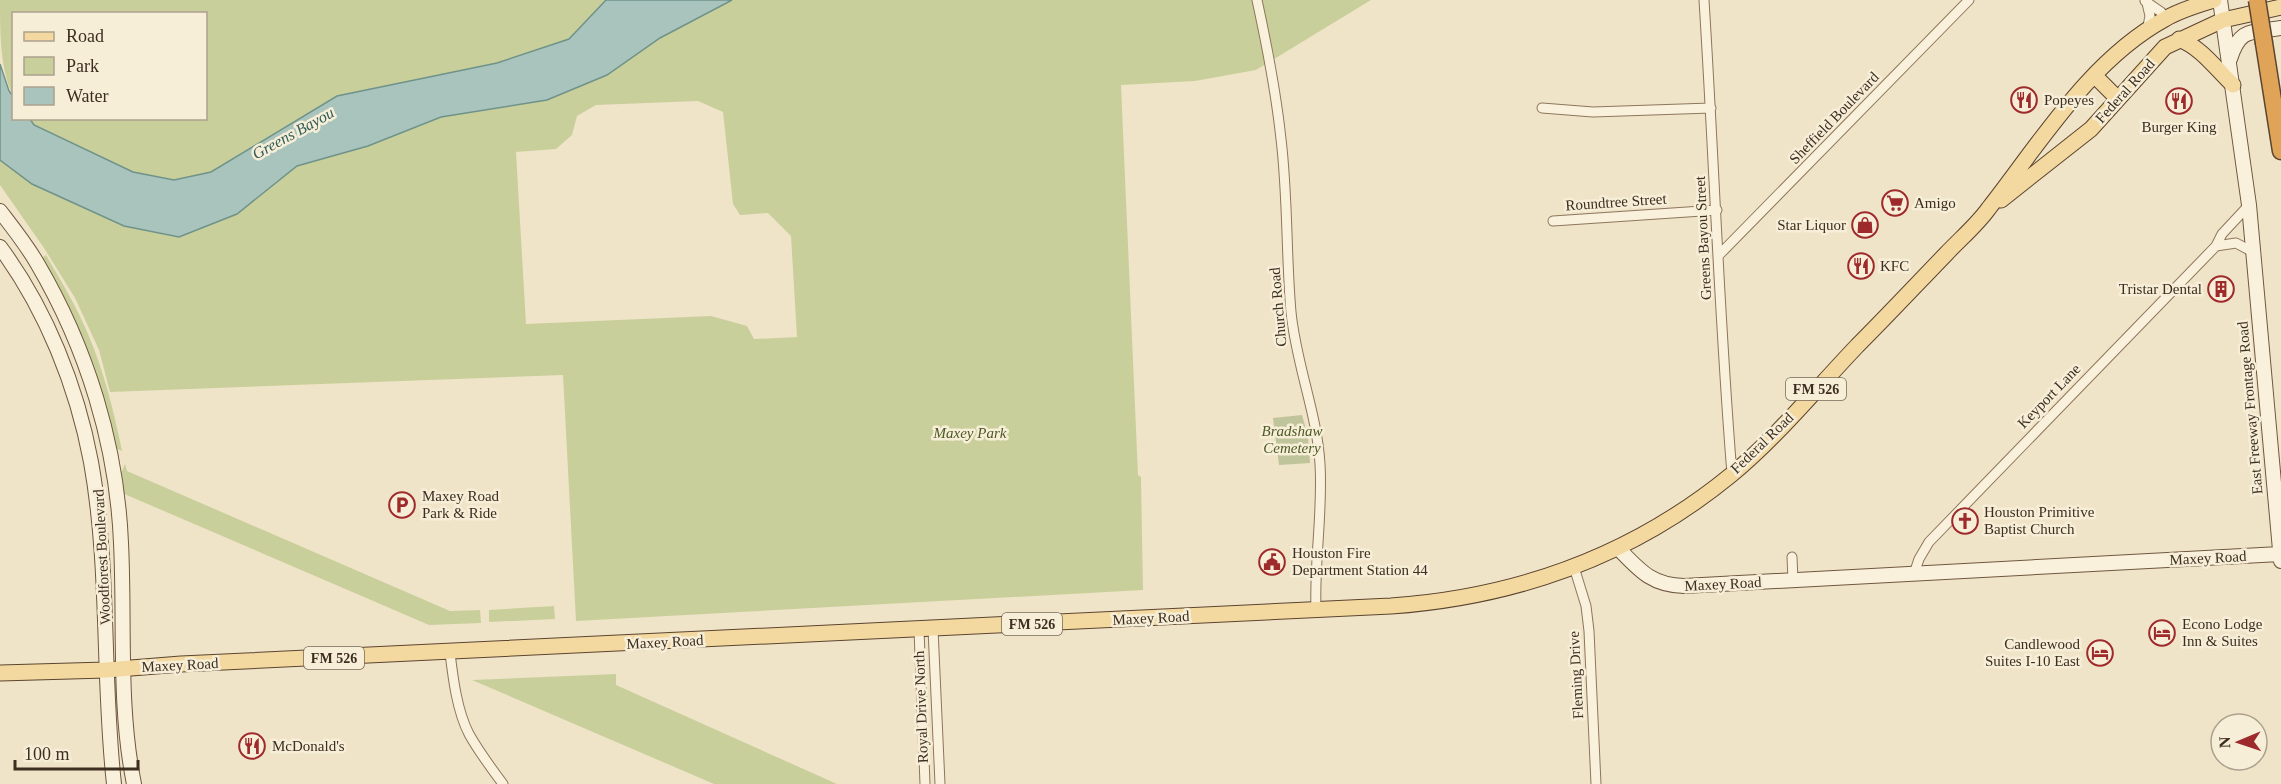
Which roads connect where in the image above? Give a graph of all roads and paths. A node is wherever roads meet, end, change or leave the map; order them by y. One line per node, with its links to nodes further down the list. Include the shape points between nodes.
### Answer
1 (1257, 0): 47 (street, Church Road, via 1281,141 1291,310 1320,461)
2 (1704, 0): 21 (street, Greens Bayou Street)
3 (1969, 0): 33 (street, Sheffield Boulevard)
4 (2214, 0): 8 (main road, Federal Road / FM 526)
5 (2220, 0): 11 (main road, East Freeway Frontage Road)
6 (2257, 0): 23 (highway, bridge)
7 (2146, 1): 10 (street); 13 (street, via 2150,16)
8 (2193, 4): 10 (main road, Federal Road / FM 526)
9 (2281, 7): 11 (main road, Federal Road / FM 526)
10 (2165, 19): 13 (main road, Federal Road / FM 526); 15 (main road)
11 (2223, 20): 14 (main road, Federal Road / FM 526); 16 (main road, East Freeway Frontage Road)
12 (2281, 28): 16 (main road, via 2243,35 2235,43)
13 (2147, 31): 17 (main road, Federal Road / FM 526)
14 (2179, 39): 15 (main road, Federal Road / FM 526); 18 (main road, via 2201,52)
15 (2165, 47): 19 (main road, Federal Road / FM 526)
16 (2229, 63): 18 (main road, East Freeway Frontage Road)
17 (2095, 76): 19 (main road); 22 (main road, Federal Road / FM 526)
18 (2233, 85): 25 (main road, East Freeway Frontage Road)
19 (2118, 99): 24 (main road, Federal Road / FM 526, via 2091,129)
20 (1542, 108): 21 (street, via 1593,112)
21 (1711, 108): 26 (street, Greens Bayou Street)
22 (2036, 146): 24 (main road); 28 (main road, Federal Road / FM 526)
23 (2281, 151)
24 (2051, 162): 28 (main road, Federal Road / FM 526)
25 (2249, 205): 31 (street, Keyport Lane); 32 (main road, East Freeway Frontage Road)
26 (1717, 210): 29 (street, Roundtree Street); 33 (street, Greens Bayou Street)
27 (0, 211): 34 (main road, Woodforest Boulevard)
28 (1987, 211): 38 (main road, Federal Road / FM 526)
29 (1553, 221)
30 (0, 246): 35 (main road, Woodforest Boulevard)
31 (2216, 246): 32 (street, via 2236,243); 45 (street, Keyport Lane, via 1929,542)
32 (2253, 252): 43 (main road, East Freeway Frontage Road)
33 (1719, 255): 38 (street, Greens Bayou Street)
34 (41, 270): 35 (main road); 36 (main road, Woodforest Boulevard, via 79,347 99,405)
35 (22, 280): 37 (main road, Woodforest Boulevard, via 60,356 80,412)
36 (111, 458): 37 (main road); 39 (main road, Woodforest Boulevard)
37 (91, 462): 40 (main road, Woodforest Boulevard)
38 (1732, 474): 41 (main road, Federal Road / FM 526, via 1688,507)
39 (120, 523): 40 (main road); 50 (main road, Woodforest Boulevard)
40 (99, 525): 51 (main road, Woodforest Boulevard)
41 (1619, 549): 44 (main road, Maxey Road / FM 526); 46 (main road, Maxey Road, via 1649,578 1673,586)
42 (1792, 557): 46 (street)
43 (2280, 558): 45 (main road, Maxey Road)
44 (1574, 567): 47 (main road, Maxey Road / FM 526, via 1446,602); 60 (street, Fleming Drive, via 1589,631)
45 (1914, 574): 46 (main road, Maxey Road)
46 (1793, 580)
47 (1316, 610): 48 (main road, Maxey Road / FM 526)
48 (926, 629): 49 (main road, Maxey Road / FM 526); 53 (street, Royal Drive North); 54 (street, Royal Drive North)
49 (450, 653): 50 (main road, Maxey Road / FM 526); 57 (street, via 455,689 469,734)
50 (123, 669): 51 (main road, Maxey Road / FM 526); 56 (main road, Woodforest Boulevard, via 125,725)
51 (106, 670): 52 (main road, Maxey Road / FM 526); 55 (main road, Woodforest Boulevard)
52 (0, 673)
53 (923, 727): 54 (street); 58 (street, Royal Drive North)
54 (937, 727): 59 (street, Royal Drive North)
55 (114, 784)
56 (134, 784)
57 (503, 784)
58 (926, 784)
59 (940, 784)
60 (1596, 784)

